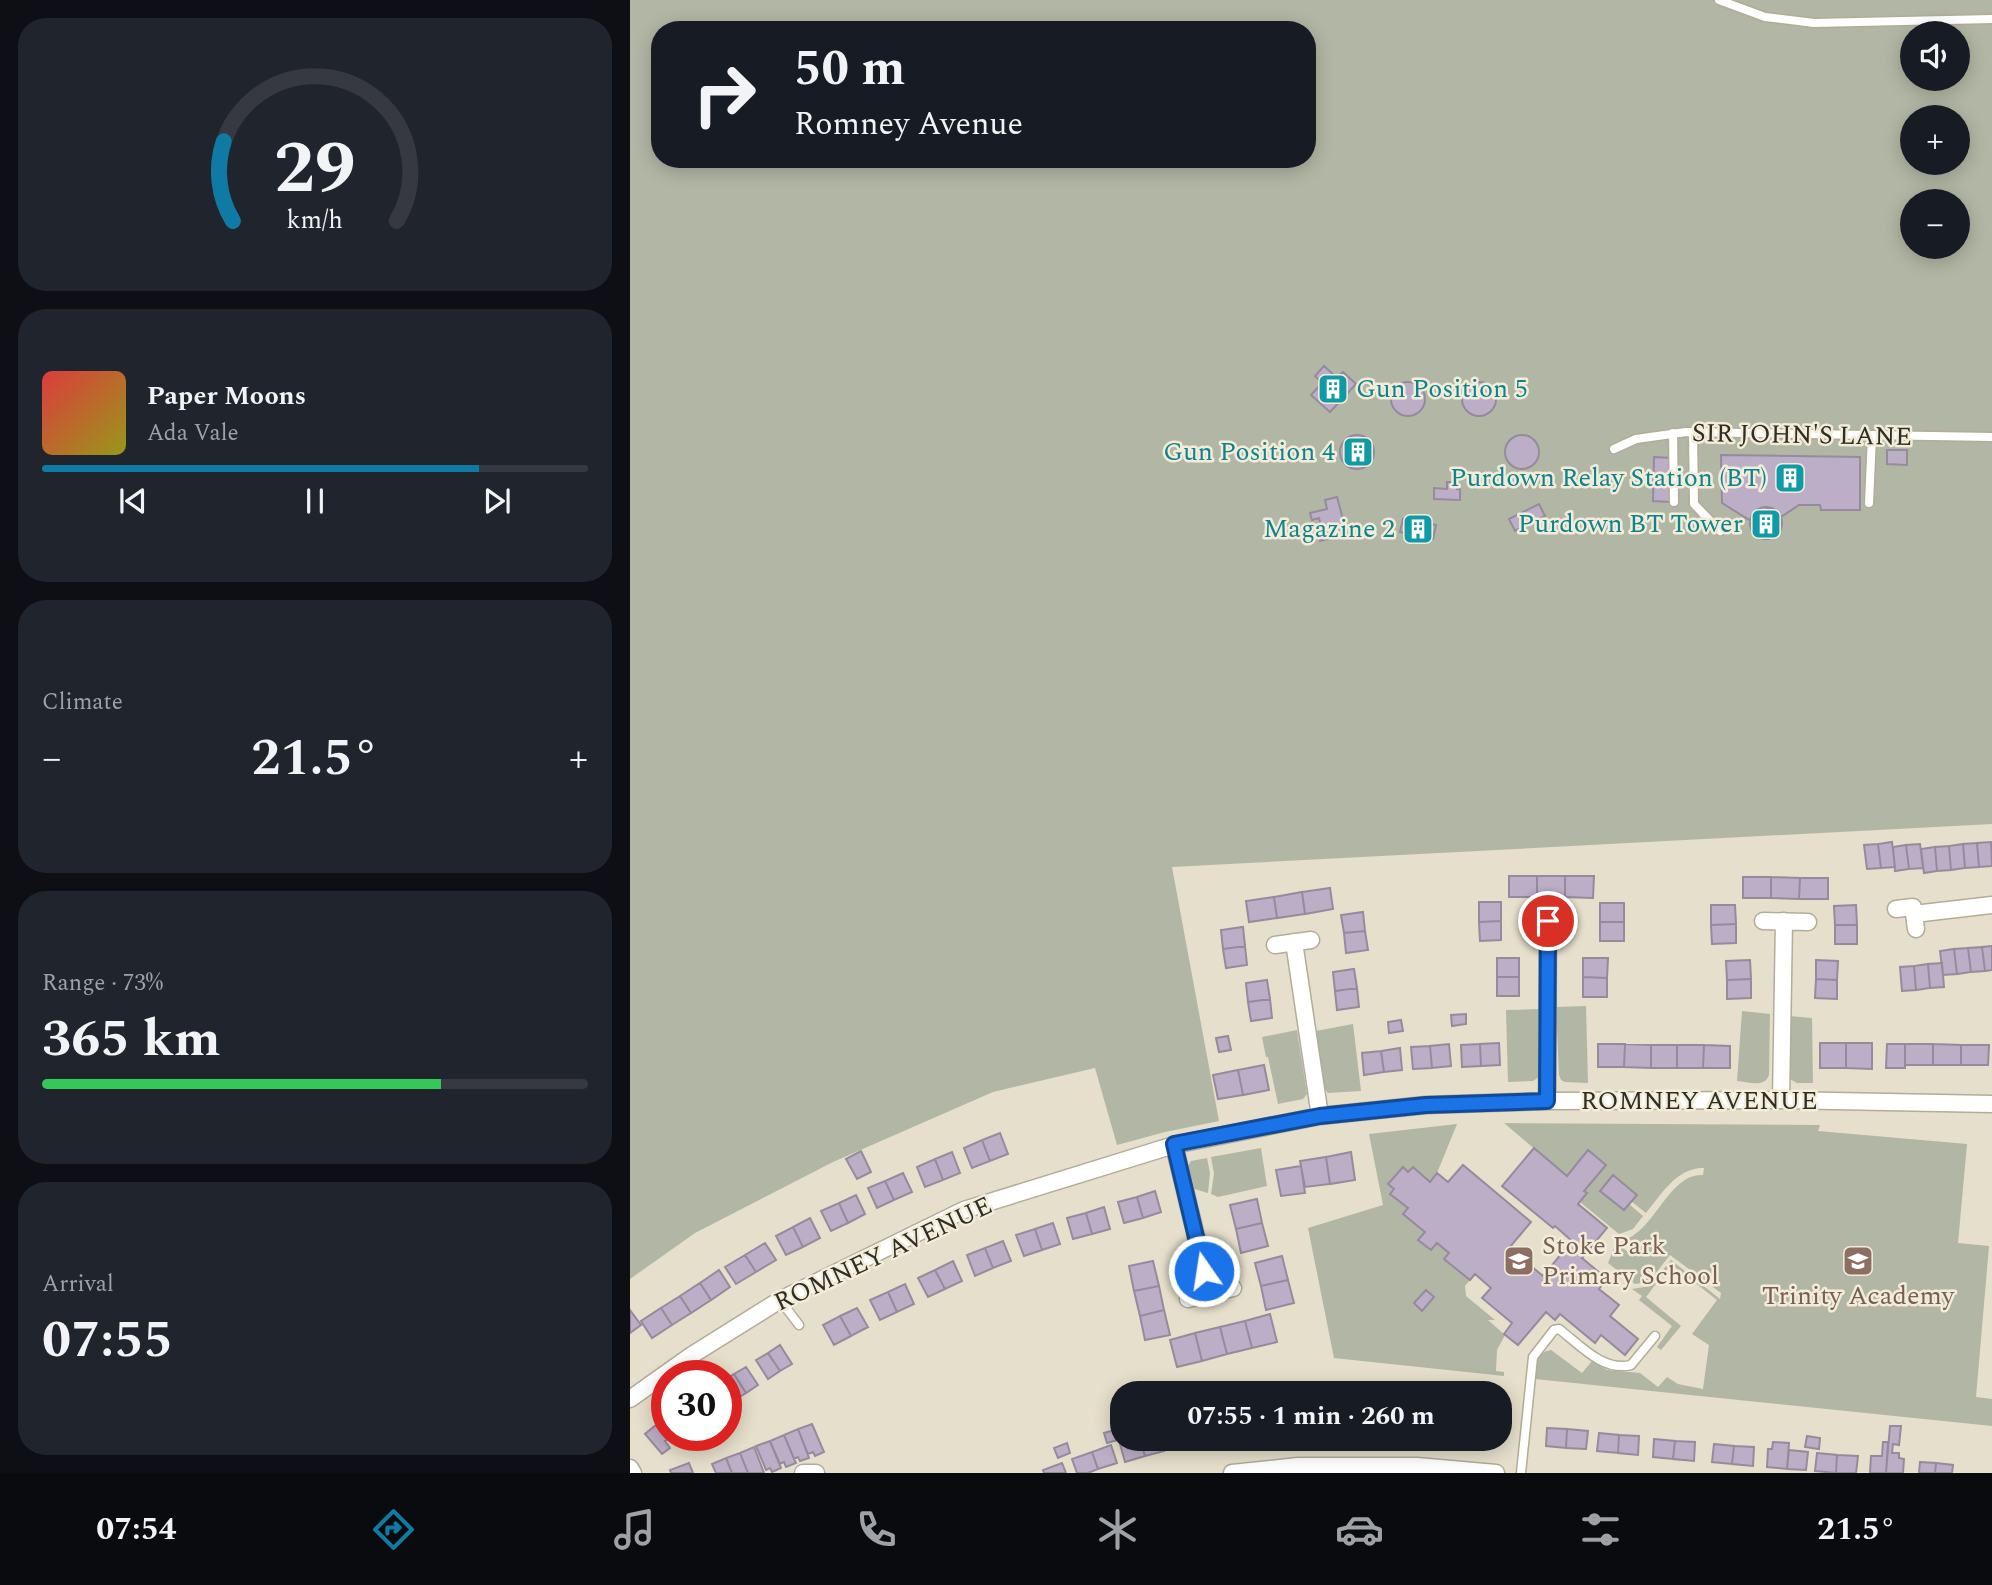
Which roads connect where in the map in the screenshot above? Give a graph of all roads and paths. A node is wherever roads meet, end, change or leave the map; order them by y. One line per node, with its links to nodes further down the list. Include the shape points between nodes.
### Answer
1 (1719, 0): 2 (lane, via 1765,17 1814,23)
2 (1992, 19)
3 (1693, 432): 4 (lane, SIR JOHN'S LANE); 5 (lane, SIR JOHN'S LANE); 10 (lane, via 1694,504)
4 (1673, 433): 7 (lane, SIR JOHN'S LANE, via 1636,439); 8 (lane)
5 (1872, 436): 6 (lane, SIR JOHN'S LANE); 9 (lane)
6 (1992, 437)
7 (1614, 449)
8 (1674, 502)
9 (1870, 503)
10 (1720, 531)
11 (1992, 905): 12 (street, via 1915,922 1913,907)
12 (1896, 909)
13 (1530, 921): 14 (street)
14 (1548, 921): 15 (street); 23 (street)
15 (1569, 921)
16 (1763, 921): 17 (street)
17 (1784, 922): 18 (street); 22 (street)
18 (1808, 922)
19 (1311, 940): 20 (street)
20 (1294, 942): 21 (street); 25 (street)
21 (1275, 945)
22 (1781, 1100): 23 (street, ROMNEY AVENUE); 24 (street, ROMNEY AVENUE)
23 (1547, 1101): 25 (street, ROMNEY AVENUE, via 1426,1105)
24 (1992, 1104)
25 (1320, 1116): 26 (street, ROMNEY AVENUE)
26 (1174, 1144): 28 (street); 30 (street, ROMNEY AVENUE, via 964,1210)
27 (1233, 1288): 28 (street)
28 (1210, 1294): 29 (street)
29 (1188, 1299)
30 (780, 1300): 31 (lane); 33 (street, ROMNEY AVENUE)
31 (799, 1325)
32 (1656, 1336): 40 (lane, via 1631,1365 1615,1366 1554,1330 1533,1357)
33 (630, 1399)
34 (630, 1468): 35 (street)
35 (633, 1473)
36 (803, 1473): 37 (street)
37 (816, 1473)
38 (1232, 1473): 39 (street, via 1298,1465 1364,1465)
39 (1496, 1473)
40 (1521, 1473)

